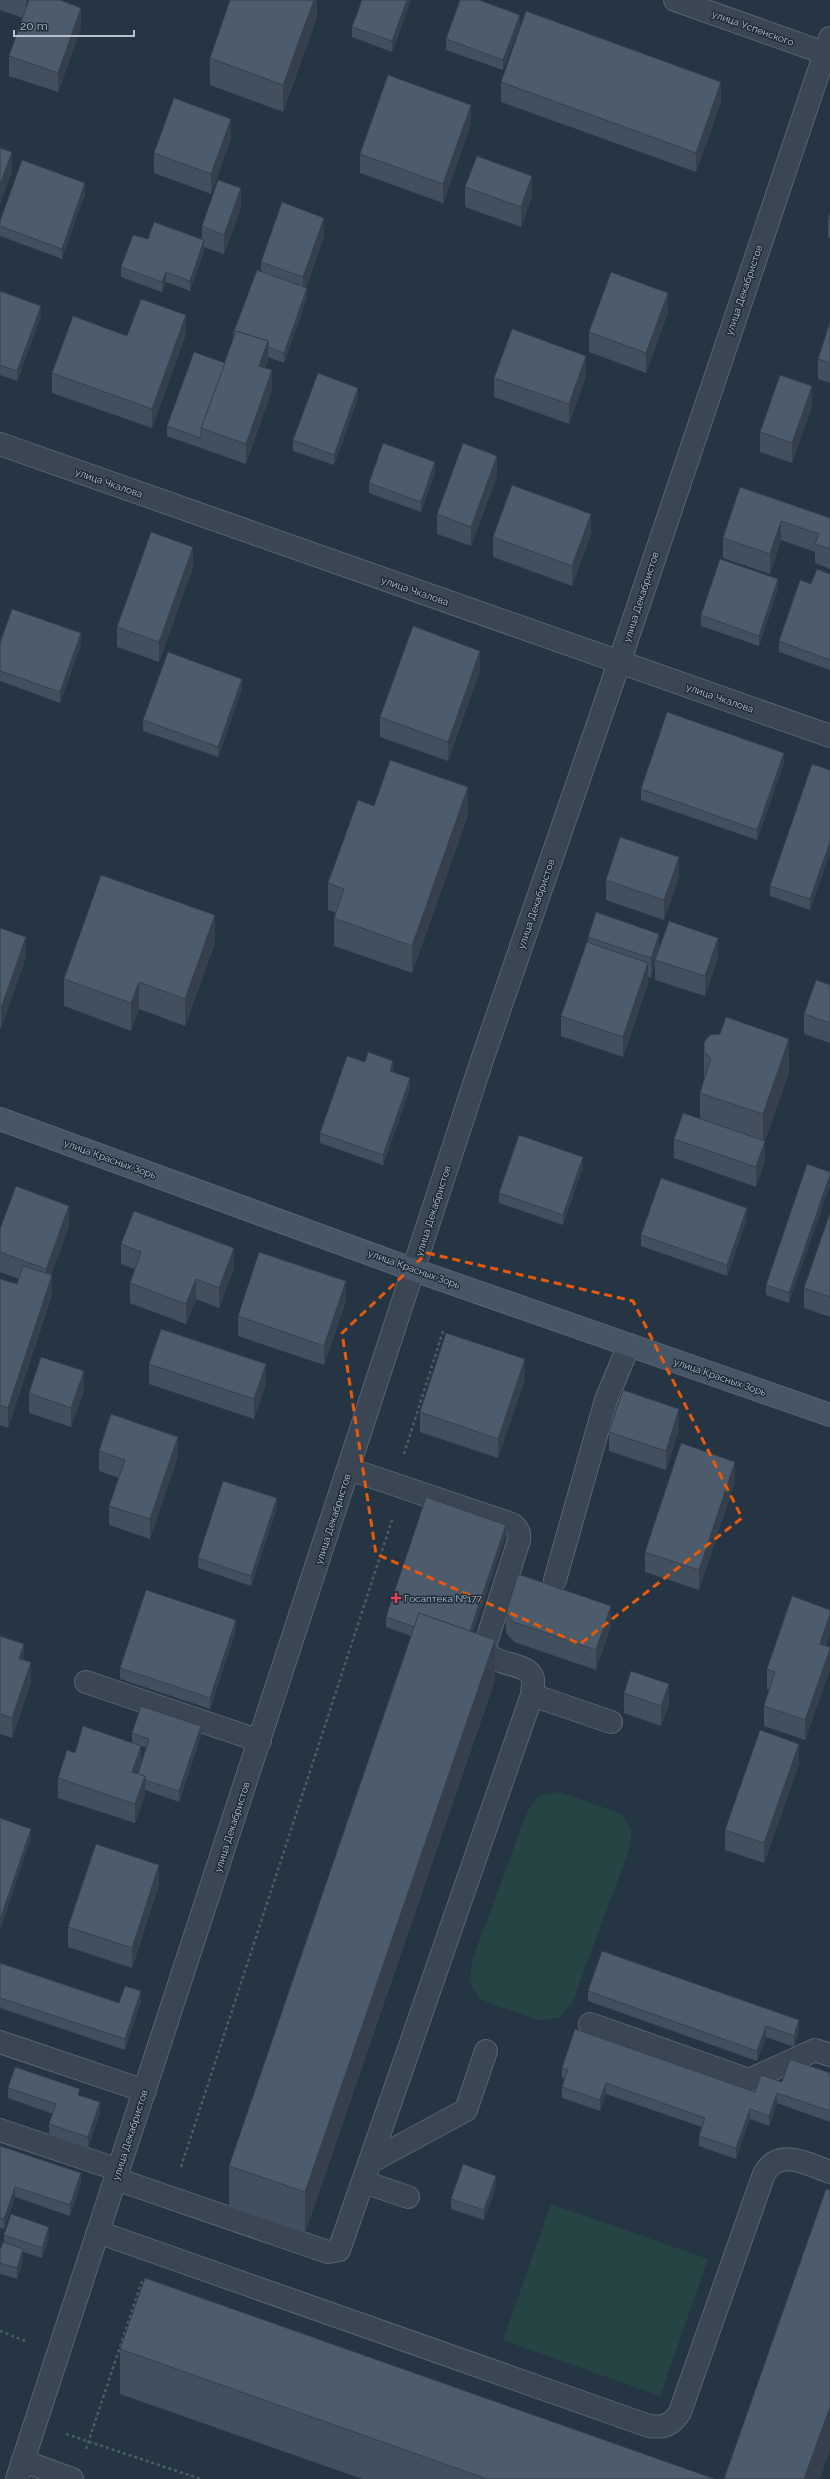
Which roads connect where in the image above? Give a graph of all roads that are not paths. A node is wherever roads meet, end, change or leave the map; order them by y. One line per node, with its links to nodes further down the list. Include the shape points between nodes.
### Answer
1 (675, 0): 2 (street, улица Успенского)
2 (828, 49): 4 (street, улица Декабристов)
3 (0, 444): 4 (street, улица Чкалова)
4 (620, 663): 5 (street, улица Чкалова); 7 (street, улица Декабристов, via 482,1060)
5 (830, 736)
6 (0, 1119): 7 (main road, улица Красных Зорь)
7 (414, 1270): 8 (main road, улица Красных Зорь); 10 (street, улица Декабристов)
8 (629, 1345): 9 (main road, улица Красных Зорь); 11 (street, via 606,1400)
9 (830, 1416)
10 (349, 1469): 13 (street, via 512,1524 517,1528 520,1540 484,1649 492,1658 530,1674 533,1679); 15 (street, улица Декабристов)
11 (554, 1580)
12 (86, 1682): 15 (street)
13 (532, 1695): 14 (street); 22 (street)
14 (610, 1722)
15 (260, 1741): 20 (street, улица Декабристов)
16 (590, 2024): 19 (street, via 749,2080 815,2050)
17 (0, 2042): 20 (street)
18 (486, 2051): 22 (street, via 466,2110)
19 (830, 2055)
20 (145, 2091): 24 (street, улица Декабристов)
21 (0, 2130): 24 (street)
22 (372, 2161): 25 (street)
23 (830, 2172): 27 (street, via 785,2158 776,2160 768,2166 680,2412 667,2426 658,2427 641,2424)
24 (117, 2174): 25 (street, via 171,2198 334,2253 343,2245); 27 (street, улица Декабристов)
25 (364, 2182): 26 (street)
26 (408, 2197)
27 (98, 2232): 28 (street, улица Декабристов)
28 (20, 2470): 29 (street)
29 (72, 2479)

